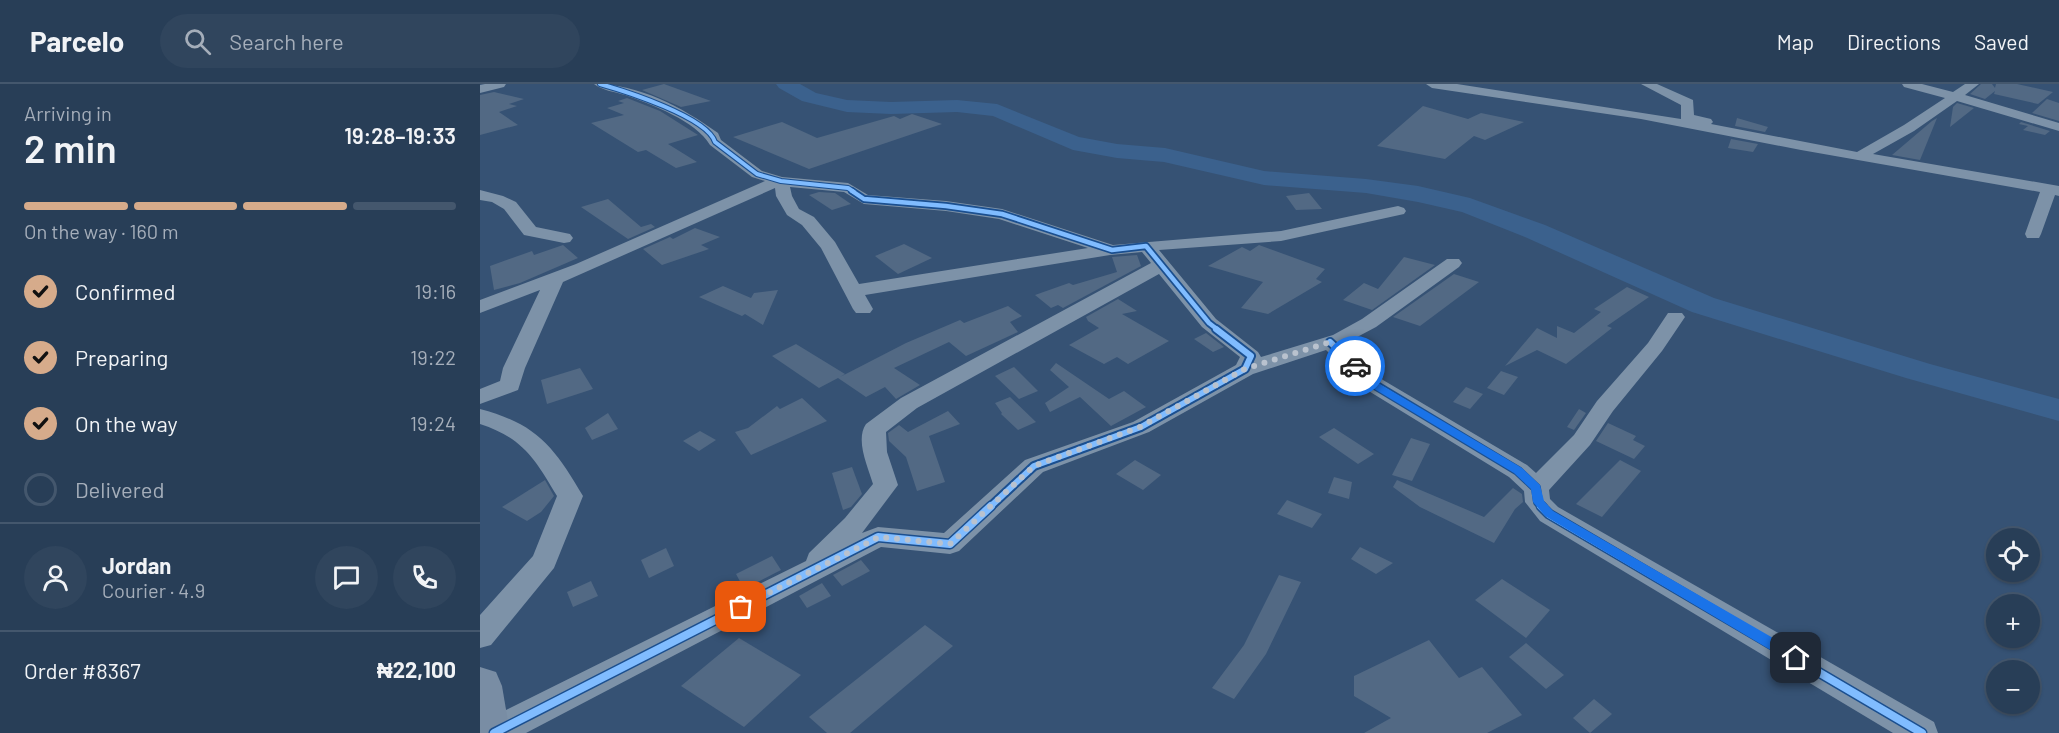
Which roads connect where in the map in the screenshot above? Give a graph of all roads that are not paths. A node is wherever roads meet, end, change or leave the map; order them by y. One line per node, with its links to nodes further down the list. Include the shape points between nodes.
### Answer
1 (500, 84): 7 (street)
2 (600, 84): 12 (street, via 635,93 697,123 757,174)
3 (1432, 84): 10 (street)
4 (1647, 84): 10 (street, via 1688,103 1687,118)
5 (1908, 84): 8 (street)
6 (1973, 84): 8 (street)
7 (480, 89)
8 (1956, 97): 9 (street); 11 (street)
9 (2058, 126)
10 (1739, 134): 11 (street)
11 (1860, 156): 13 (street)
12 (781, 181): 19 (street, via 848,188 864,199 1002,214); 22 (street); 23 (street, via 793,212 808,221 829,246)
13 (2054, 190): 16 (street)
14 (480, 195): 17 (street, via 496,197 516,209 530,231)
15 (1398, 212): 18 (street, via 1281,236)
16 (2033, 234)
17 (564, 238)
18 (1146, 246): 19 (street); 21 (street)
19 (1112, 250): 23 (street)
20 (1453, 263): 27 (street, via 1369,323)
21 (1163, 264): 28 (street, via 1209,323 1251,356); 32 (street, via 909,403 874,429 875,452 886,485 854,525)
22 (555, 279): 24 (street); 29 (street, via 510,384)
23 (852, 291): 25 (street)
24 (480, 308)
25 (863, 309)
26 (1675, 317): 31 (street, via 1582,440)
27 (1330, 342): 28 (street); 31 (street, via 1375,385 1518,471)
28 (1245, 369): 32 (street, via 1140,427 1034,466 950,544 879,537)
29 (480, 397)
30 (480, 416): 33 (street, via 510,426 543,452 570,496 544,561)
31 (1536, 488): 37 (street, via 1538,502 1549,514)
32 (803, 576): 36 (street)
33 (480, 636)
34 (480, 686): 35 (street)
35 (487, 733)
36 (494, 733)
37 (1922, 733)

